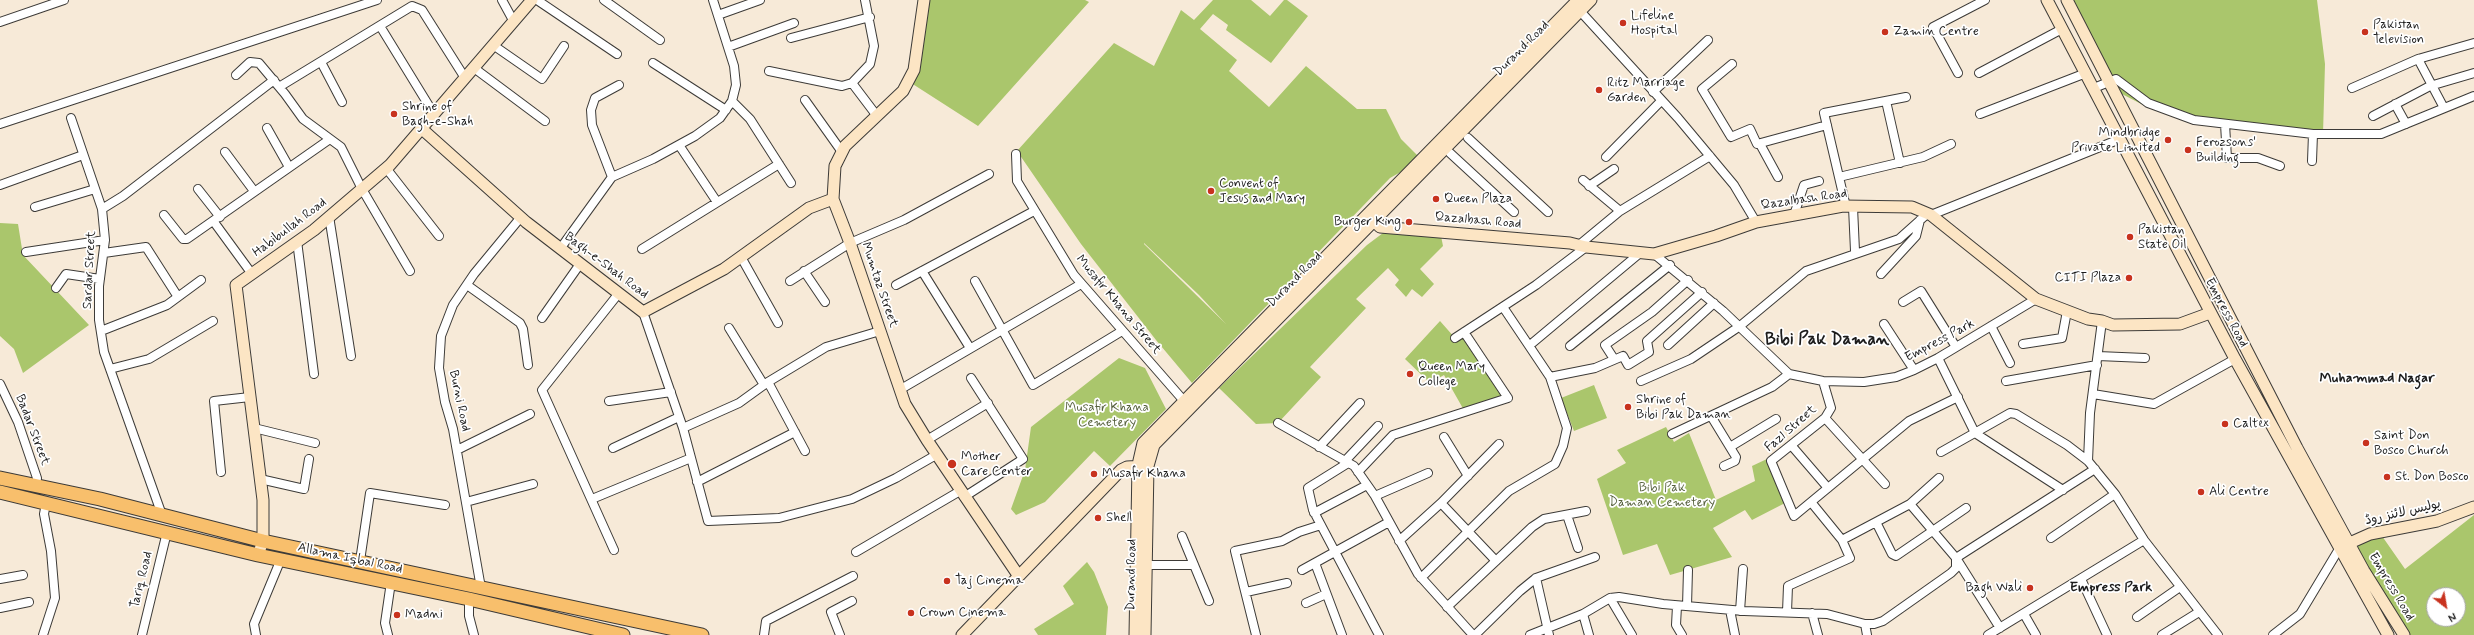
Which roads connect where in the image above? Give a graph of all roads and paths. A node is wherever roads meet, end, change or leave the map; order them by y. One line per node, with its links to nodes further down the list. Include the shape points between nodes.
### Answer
1 (64, 0): 19 (street)
2 (377, 0): 69 (street)
3 (502, 0): 20 (street)
4 (532, 0): 20 (main road, Habibullah Road)
5 (537, 0): 31 (street)
6 (604, 0): 25 (street)
7 (713, 0): 17 (street)
8 (760, 0): 17 (street)
9 (865, 0): 18 (street)
10 (924, 0): 65 (main road, Mumtaz Street, via 914,70 903,91)
11 (1578, 0): 210 (main road, Durand Road)
12 (1591, 0): 16 (main road, Durand Road)
13 (1985, 0): 38 (street, via 1933,27)
14 (2047, 0): 23 (main road, Empress Road)
15 (2067, 0): 45 (main road, Empress Road)
16 (1580, 11): 52 (street); 122 (main road, Durand Road)
17 (718, 15): 30 (street)
18 (870, 17): 24 (street); 46 (street, via 874,46 870,64)
19 (0, 22)
20 (514, 22): 28 (main road, Habibullah Road)
21 (794, 23): 30 (street)
22 (380, 26): 33 (street); 43 (street, via 412,6 422,10); 63 (street)
23 (2062, 29): 39 (street); 40 (main road, Empress Road)
24 (790, 38)
25 (660, 40)
26 (1708, 40): 52 (street)
27 (2474, 43): 32 (street)
28 (493, 45): 29 (street, via 542,79); 36 (main road, Habibullah Road)
29 (564, 46)
30 (728, 46): 56 (street, via 736,85)
31 (617, 54)
32 (2418, 59): 48 (street); 51 (street)
33 (321, 62): 49 (street); 59 (street)
34 (653, 62): 62 (street)
35 (1732, 64): 79 (street, via 1702,89 1731,138 1750,129 1755,143)
36 (474, 68): 43 (main road, Habibullah Road); 68 (street)
37 (769, 71): 46 (street, via 842,86)
38 (1958, 73)
39 (1979, 73)
40 (2086, 73): 50 (main road, Empress Road); 64 (street)
41 (2474, 73): 48 (street)
42 (236, 75): 44 (street, via 250,62 259,63)
43 (465, 78): 63 (main road, Habibullah Road)
44 (274, 80): 49 (street); 111 (street, via 135,187)
45 (2107, 82): 50 (street); 70 (street, via 2116,79 2148,103 2184,118); 288 (main road, Empress Road, via 2274,405)
46 (852, 83): 65 (street)
47 (619, 85): 97 (street, via 595,98 591,110 592,125)
48 (2430, 86): 60 (street); 61 (street)
49 (279, 87): 78 (street, via 303,119)
50 (2094, 88): 77 (main road, Empress Road)
51 (2352, 88)
52 (1653, 92): 57 (street)
53 (2474, 96): 61 (street)
54 (1906, 97): 58 (street)
55 (805, 100): 83 (street)
56 (732, 101): 62 (street); 91 (street, via 750,119)
57 (1661, 101): 87 (street); 88 (street)
58 (1886, 101): 72 (street, via 1828,111 1824,113); 90 (street)
59 (342, 102)
60 (2395, 104): 66 (street); 71 (street)
61 (2444, 108): 71 (street)
62 (726, 110): 81 (street, via 720,118)
63 (434, 114): 74 (main road, Habibullah Road)
64 (1980, 114)
65 (877, 116): 83 (main road, Mumtaz Street)
66 (2373, 116)
67 (71, 118): 86 (street, Sardar Street)
68 (545, 121)
69 (0, 124)
70 (2225, 124): 75 (street); 92 (street, via 2227,158 2258,158)
71 (2406, 124): 75 (street, via 2381,134)
72 (1827, 125): 79 (street); 99 (street)
73 (267, 128): 93 (street)
74 (422, 128): 94 (main road, Habibullah Road); 120 (main road, Bagh-e-Shah Road)
75 (2313, 134): 89 (street)
76 (1468, 138): 115 (street)
77 (2120, 138): 119 (street); 163 (main road, Empress Road)
78 (330, 139): 93 (street, via 316,151); 105 (street, via 344,152)
79 (1760, 144): 98 (street)
80 (1951, 144): 90 (street, via 1923,157)
81 (679, 145): 97 (street); 108 (street)
82 (225, 152): 106 (street)
83 (842, 152): 107 (main road, Mumtaz Street, via 835,166)
84 (1450, 153): 114 (street)
85 (1016, 154): 113 (street, Musafir Khana Street, via 1016,181)
86 (83, 155): 102 (street); 103 (street, Sardar Street)
87 (1710, 156): 112 (street); 123 (street, via 1734,185)
88 (1606, 157)
89 (2312, 161)
90 (1900, 163): 99 (street)
91 (779, 164): 101 (street); 108 (street)
92 (2280, 166)
93 (289, 167): 106 (street)
94 (386, 168): 105 (main road, Habibullah Road); 124 (street)
95 (1614, 169): 112 (street, via 1586,183)
96 (989, 174): 127 (street, via 904,220)
97 (612, 177): 129 (street)
98 (1778, 177)
99 (1839, 177): 110 (street)
100 (1819, 181): 117 (street, via 1804,184)
101 (791, 183)
102 (0, 185)
103 (95, 189): 109 (street); 111 (street, Sardar Street)
104 (198, 189): 121 (street)
105 (362, 189): 118 (main road, Habibullah Road); 139 (street)
106 (254, 191): 121 (street)
107 (833, 199): 127 (main road, Mumtaz Street); 136 (main road, Bagh-e-Shah Road, via 809,208)
108 (717, 202): 130 (street)
109 (35, 207)
110 (1849, 207): 117 (main road, Qazalbash Road); 119 (main road, Qazalbash Road, via 1912,207); 131 (street)
111 (102, 209): 125 (street, Sardar Street)
112 (1620, 211): 128 (street)
113 (1034, 212): 141 (street); 149 (street, Musafir Khana Street)
114 (1514, 212)
115 (1548, 212)
116 (164, 215): 121 (street, via 185,240)
117 (1794, 215): 123 (main road, Qazalbash Road)
118 (329, 216): 126 (main road, Habibullah Road); 184 (street)
119 (1926, 216): 143 (street, via 1916,236); 156 (main road, Qazalbash Road); 169 (street, via 1899,239 1806,271)
120 (521, 218): 129 (main road, Bagh-e-Shah Road); 150 (street, Burni Road)
121 (217, 219): 142 (street)
122 (1374, 221): 128 (main road, Qazalbash Road, via 1380,227); 242 (main road, Durand Road, via 1154,445)
123 (1756, 222): 135 (main road, Qazalbash Road)
124 (439, 236)
125 (105, 240): 132 (street); 133 (street, Sardar Street)
126 (297, 241): 142 (main road, Habibullah Road); 195 (street)
127 (850, 243): 140 (street); 173 (main road, Mumtaz Street)
128 (1583, 246): 134 (main road, Qazalbash Road); 160 (street)
129 (560, 249): 137 (main road, Bagh-e-Shah Road)
130 (642, 249)
131 (1854, 251)
132 (26, 252)
133 (104, 253): 144 (street, Sardar Street); 155 (street, via 146,247)
134 (1640, 253): 135 (main road, Qazalbash Road); 179 (street)
135 (1654, 254): 138 (street)
136 (741, 257): 162 (main road, Bagh-e-Shah Road, via 724,269); 167 (street)
137 (580, 264): 154 (main road, Bagh-e-Shah Road); 164 (street)
138 (1670, 265): 147 (street); 181 (street)
139 (410, 271)
140 (804, 271): 146 (street); 157 (street)
141 (922, 271): 151 (street); 183 (street)
142 (252, 274): 207 (main road, Habibullah Road, via 236,285)
143 (1881, 274)
144 (100, 279): 152 (street, via 66,274); 175 (street, Sardar Street)
145 (201, 280): 155 (street)
146 (790, 280)
147 (1688, 280): 153 (street); 188 (street, via 1652,312 1605,345)
148 (975, 281): 172 (street)
149 (1081, 284): 172 (street); 174 (street, Musafir Khana Street)
150 (467, 285): 191 (street, via 520,323); 233 (street, Burni Road, via 453,305 441,336 439,368)
151 (896, 285)
152 (56, 288)
153 (1702, 292): 159 (street); 188 (street, via 1647,342 1650,352 1627,365 1622,356)
154 (618, 294): 162 (main road, Bagh-e-Shah Road); 263 (street, via 542,390)
155 (178, 297): 175 (street, via 167,305)
156 (2036, 299): 161 (main road, Qazalbash Road); 170 (street, Empress Park)
157 (825, 302)
158 (1903, 302): 182 (street, via 1920,291)
159 (1714, 303): 169 (street); 180 (street)
160 (1503, 306): 176 (street); 179 (street)
161 (2067, 311): 166 (main road, Qazalbash Road); 178 (street, via 2062,338)
162 (643, 312): 205 (street)
163 (2210, 313): 166 (main road, Qazalbash Road, via 2180,324 2113,325); 189 (main road, Empress Road)
164 (542, 318)
165 (213, 321): 193 (street, via 148,359)
166 (2102, 321): 185 (street)
167 (778, 323)
168 (1884, 324): 194 (street)
169 (1740, 326): 196 (street); 199 (street, via 1691,359)
170 (1991, 326): 182 (street, Empress Park); 190 (street)
171 (729, 328): 202 (street)
172 (1002, 330): 174 (street, via 1033,385); 183 (street)
173 (880, 331): 202 (street, via 826,347); 204 (main road, Mumtaz Street)
174 (1122, 331): 210 (street, Musafir Khana Street)
175 (101, 332): 193 (street, Sardar Street)
176 (1464, 332): 177 (street); 246 (street, via 1508,398 1393,436)
177 (1455, 338)
178 (2023, 344)
179 (1530, 345): 198 (street)
180 (1668, 345)
181 (1570, 346)
182 (1956, 347): 186 (street, Empress Park)
183 (970, 348): 204 (street)
184 (351, 356)
185 (2098, 356): 187 (street); 192 (street)
186 (1938, 358): 194 (street, Empress Park); 208 (street)
187 (2145, 358)
188 (1614, 359): 198 (street, via 1595,368)
189 (2235, 359): 206 (street, via 2154,404); 290 (main road, Empress Road)
190 (2010, 363)
191 (528, 365)
192 (2097, 365): 201 (street); 206 (street)
193 (110, 369): 274 (street, Sardar Street)
194 (1914, 370): 200 (street, Empress Park, via 1896,377 1864,382)
195 (314, 374)
196 (1789, 374): 200 (street, Empress Park); 214 (street, via 1772,387)
197 (971, 378): 212 (street)
198 (1550, 378): 279 (street, via 1567,429 1563,446 1553,466 1509,491)
199 (1641, 381)
200 (1823, 381): 216 (street, Fazl Street, via 1831,408)
201 (2006, 382)
202 (766, 383): 221 (street, via 739,403); 222 (street)
203 (0, 384): 256 (street, Badar Street, via 18,422 37,478)
204 (901, 389): 226 (main road, Mumtaz Street, via 905,404)
205 (671, 392): 209 (street); 215 (street)
206 (2093, 394): 240 (street)
207 (250, 397): 220 (main road, Habibullah Road); 245 (street, via 214,401)
208 (1958, 397): 223 (street); 239 (street, via 1909,421)
209 (609, 401)
210 (1184, 401): 242 (main road, Durand Road, via 1142,443)
211 (1360, 403): 230 (street)
212 (988, 404): 226 (street); 260 (street, via 1023,457 1023,461)
213 (530, 414): 233 (street)
214 (1711, 416): 224 (street); 231 (street)
215 (679, 418): 221 (street); 232 (street)
216 (1825, 418): 229 (street, Fazl Street); 239 (street)
217 (1776, 419): 231 (street)
218 (1278, 424): 230 (street)
219 (1378, 426): 241 (street)
220 (254, 428): 227 (street); 251 (main road, Habibullah Road)
221 (683, 428): 237 (street)
222 (795, 432): 234 (street); 252 (street)
223 (1975, 433): 235 (street); 240 (street, via 2005,416 2016,414); 258 (street)
224 (1672, 434)
225 (1444, 437): 248 (street)
226 (926, 440): 236 (main road, Mumtaz Street)
227 (315, 443)
228 (1499, 444): 248 (street)
229 (1791, 445): 257 (street); 265 (street, Fazl Street, via 1770,463 1794,516)
230 (1319, 447): 241 (street)
231 (1730, 447): 243 (street, via 1737,459)
232 (613, 448)
233 (457, 450): 264 (street, Burni Road)
234 (805, 451)
235 (1941, 452)
236 (936, 455): 252 (street, via 852,499 779,518 708,520); 260 (main road, Mumtaz Street)
237 (691, 458): 252 (street); 263 (street)
238 (309, 459): 251 (street, via 304,489)
239 (1863, 459): 254 (street); 257 (street)
240 (2088, 461): 244 (street)
241 (1346, 462): 246 (street); 273 (street, via 1309,486)
242 (1143, 465): 301 (main road, Durand Road); 307 (main road, via 1122,470); 352 (main road)
243 (1724, 466)
244 (2095, 469): 258 (street); 261 (street)
245 (221, 472)
246 (1358, 472): 255 (street)
247 (1428, 473): 262 (street)
248 (1468, 476): 267 (street)
249 (0, 478): 256 (main road, Allama Iqbal Road)
250 (1939, 478): 268 (street)
251 (260, 479): 286 (main road, Habibullah Road)
252 (697, 482)
253 (533, 484): 264 (street)
254 (1885, 484)
255 (1367, 485): 262 (street); 273 (street)
256 (36, 486): 274 (main road, Allama Iqbal Road)
257 (1828, 488): 265 (street)
258 (2062, 490): 296 (street)
259 (0, 492): 266 (main road, Allama Iqbal Road)
260 (962, 494): 292 (street); 307 (main road, Mumtaz Street)
261 (2115, 494): 283 (street); 285 (street)
262 (1375, 496): 276 (street)
263 (592, 499): 291 (street)
264 (466, 502): 316 (street, Burni Road)
265 (1811, 502): 284 (street)
266 (46, 503): 281 (main road, Allama Iqbal Road); 342 (street, via 44,514 51,551 54,598)
267 (1441, 503): 279 (street); 287 (street)
268 (1910, 504): 277 (street); 280 (street)
269 (445, 505): 298 (street, via 370,493)
270 (2474, 506): 288 (main road, پولیس لائنز روڈ, via 2437,521 2370,534)
271 (1966, 508): 280 (street)
272 (1586, 511): 275 (street)
273 (1314, 513): 278 (street)
274 (162, 514): 286 (main road, Allama Iqbal Road)
275 (1567, 515): 289 (street); 299 (street, via 1544,519)
276 (1389, 522): 287 (street); 293 (street)
277 (1876, 522): 280 (street, via 1892,554 1896,556); 284 (street)
278 (1320, 525): 293 (street); 317 (street, via 1282,541 1235,551)
279 (1468, 531): 299 (street); 309 (street)
280 (1932, 531): 296 (street)
281 (166, 532): 294 (main road, Allama Iqbal Road); 343 (street, Tariq Road)
282 (1182, 536): 302 (street)
283 (2051, 538)
284 (1842, 540): 332 (street, via 1850,558 1788,586)
285 (2144, 540): 312 (street); 315 (street)
286 (263, 541): 294 (main road); 298 (main road, Allama Iqbal Road)
287 (1399, 541): 309 (street)
288 (2350, 543): 290 (main road, پولیس لائنز روڈ); 372 (main road, Empress Road, via 2364,571)
289 (1578, 548)
290 (2339, 549): 370 (street, via 2300,614); 371 (main road, Empress Road)
291 (614, 550)
292 (856, 552)
293 (1335, 552): 300 (street); 356 (street)
294 (258, 555): 297 (main road, Allama Iqbal Road)
295 (1595, 557): 310 (street)
296 (1956, 558): 338 (street, via 1956,568 1951,573 1883,620); 340 (street)
297 (281, 560): 313 (main road, Allama Iqbal Road); 344 (street, via 254,624)
298 (360, 561): 316 (main road, Allama Iqbal Road)
299 (1496, 561): 327 (street)
300 (1315, 563): 304 (street); 318 (street)
301 (1145, 565): 302 (street); 353 (main road, Durand Road)
302 (1194, 565): 322 (street)
303 (1743, 569): 330 (street)
304 (1302, 570)
305 (1688, 570): 326 (street)
306 (23, 575): 311 (street)
307 (1018, 575): 351 (main road)
308 (853, 576): 349 (street, via 766,621)
309 (1421, 578): 327 (street)
310 (1536, 578): 341 (street); 357 (street)
311 (0, 579)
312 (2081, 579): 336 (street); 367 (street)
313 (391, 582): 320 (main road, Allama Iqbal Road); 345 (street, via 385,622)
314 (1287, 583): 317 (street)
315 (2180, 587): 333 (street); 337 (street)
316 (481, 588): 331 (main road, Allama Iqbal Road)
317 (1246, 592): 354 (street)
318 (1326, 594): 324 (street); 355 (street)
319 (1610, 598): 325 (street, via 1619,597); 335 (street); 360 (street)
320 (469, 599): 339 (main road, Allama Iqbal Road); 346 (street, via 469,616)
321 (852, 601): 350 (street, via 831,612)
322 (1209, 601)
323 (29, 602): 328 (street)
324 (1306, 603)
325 (1677, 606): 326 (street); 361 (street, via 1676,625)
326 (1687, 606): 329 (street)
327 (1448, 607): 357 (street)
328 (0, 608)
329 (1730, 610): 330 (street); 362 (street)
330 (1740, 611): 332 (street)
331 (596, 612): 339 (main road); 348 (main road, Allama Iqbal Road)
332 (1786, 612): 334 (street)
333 (2199, 612): 368 (street); 369 (street)
334 (1812, 613): 338 (street, via 1827,614); 363 (street)
335 (1582, 614): 341 (street); 359 (street)
336 (2024, 614): 340 (street); 366 (street)
337 (2137, 617)
338 (1865, 624): 364 (street)
339 (592, 628): 347 (main road, Allama Iqbal Road)
340 (2000, 628): 365 (street)
341 (1548, 632): 358 (street)
342 (43, 635)
343 (142, 635)
344 (256, 635)
345 (388, 635)
346 (474, 635)
347 (623, 635)
348 (702, 635)
349 (764, 635)
350 (840, 635)
351 (962, 635)
352 (1135, 635)
353 (1145, 635)
354 (1256, 635)
355 (1342, 635)
356 (1379, 635)
357 (1474, 635)
358 (1530, 635)
359 (1589, 635)
360 (1632, 635)
361 (1682, 635)
362 (1735, 635)
363 (1818, 635)
364 (1867, 635)
365 (1988, 635)
366 (2036, 635)
367 (2107, 635)
368 (2162, 635)
369 (2218, 635)
370 (2273, 635)
371 (2388, 635)
372 (2404, 635)

